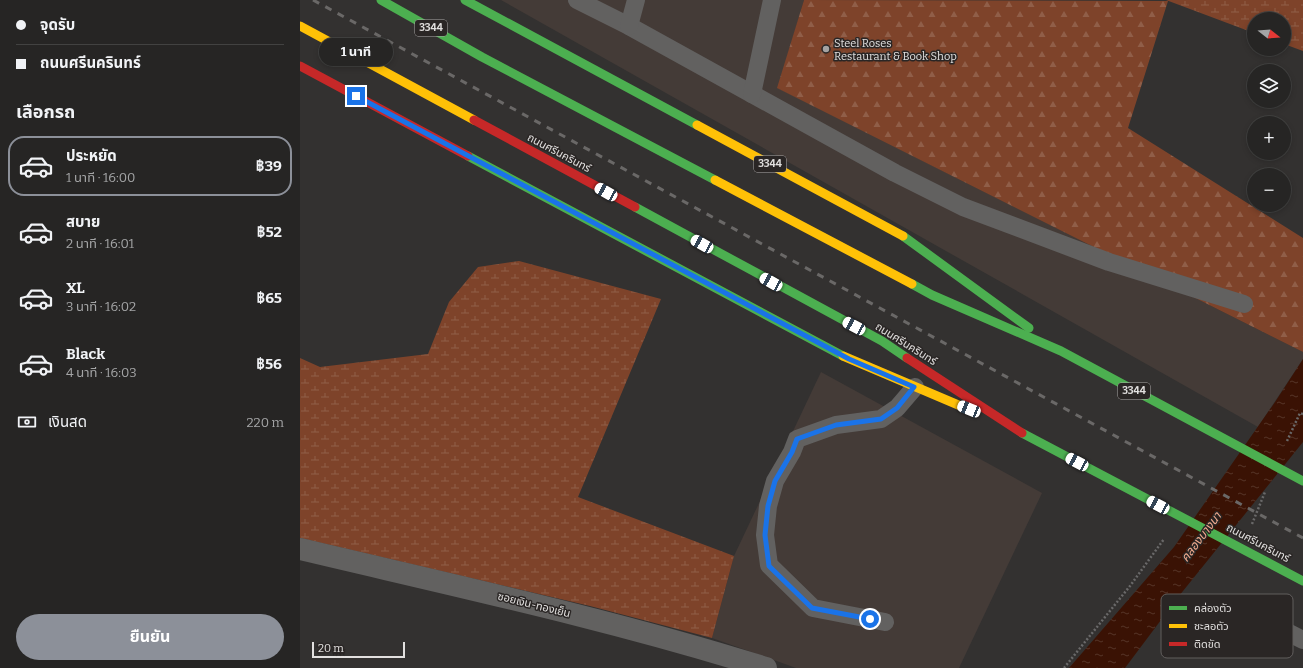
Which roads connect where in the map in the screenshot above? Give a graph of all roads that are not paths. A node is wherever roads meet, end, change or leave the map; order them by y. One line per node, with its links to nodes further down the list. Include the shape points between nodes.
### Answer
1 (381, 0): 11 (main road, 3344, via 482,57 932,295)
2 (465, 0): 11 (main road, 3344, via 907,238)
3 (577, 0): 7 (lane)
4 (636, 0): 7 (lane)
5 (772, 0): 9 (lane)
6 (300, 26): 13 (main road, ถนนศรีนครินทร์, via 882,341)
7 (629, 26): 9 (lane)
8 (300, 66): 12 (main road, ถนนศรีนครินทร์, via 849,359)
9 (752, 94): 10 (lane, via 895,173 963,207 1109,262)
10 (1244, 304)
11 (1061, 351): 14 (main road, 3344)
12 (914, 387): 13 (main road, ถนนศรีนครินทร์); 17 (lane, via 897,408 881,419 836,425 797,439 775,481 767,513 765,535 769,566 812,608)
13 (1010, 426): 16 (main road, ถนนศรีนครินทร์)
14 (1303, 481)
15 (300, 548): 20 (street, ซอยเงิน-ทองเย็น, via 697,646)
16 (1303, 581)
17 (885, 622)
18 (1293, 635): 19 (lane)
19 (1303, 640)
20 (766, 668)

